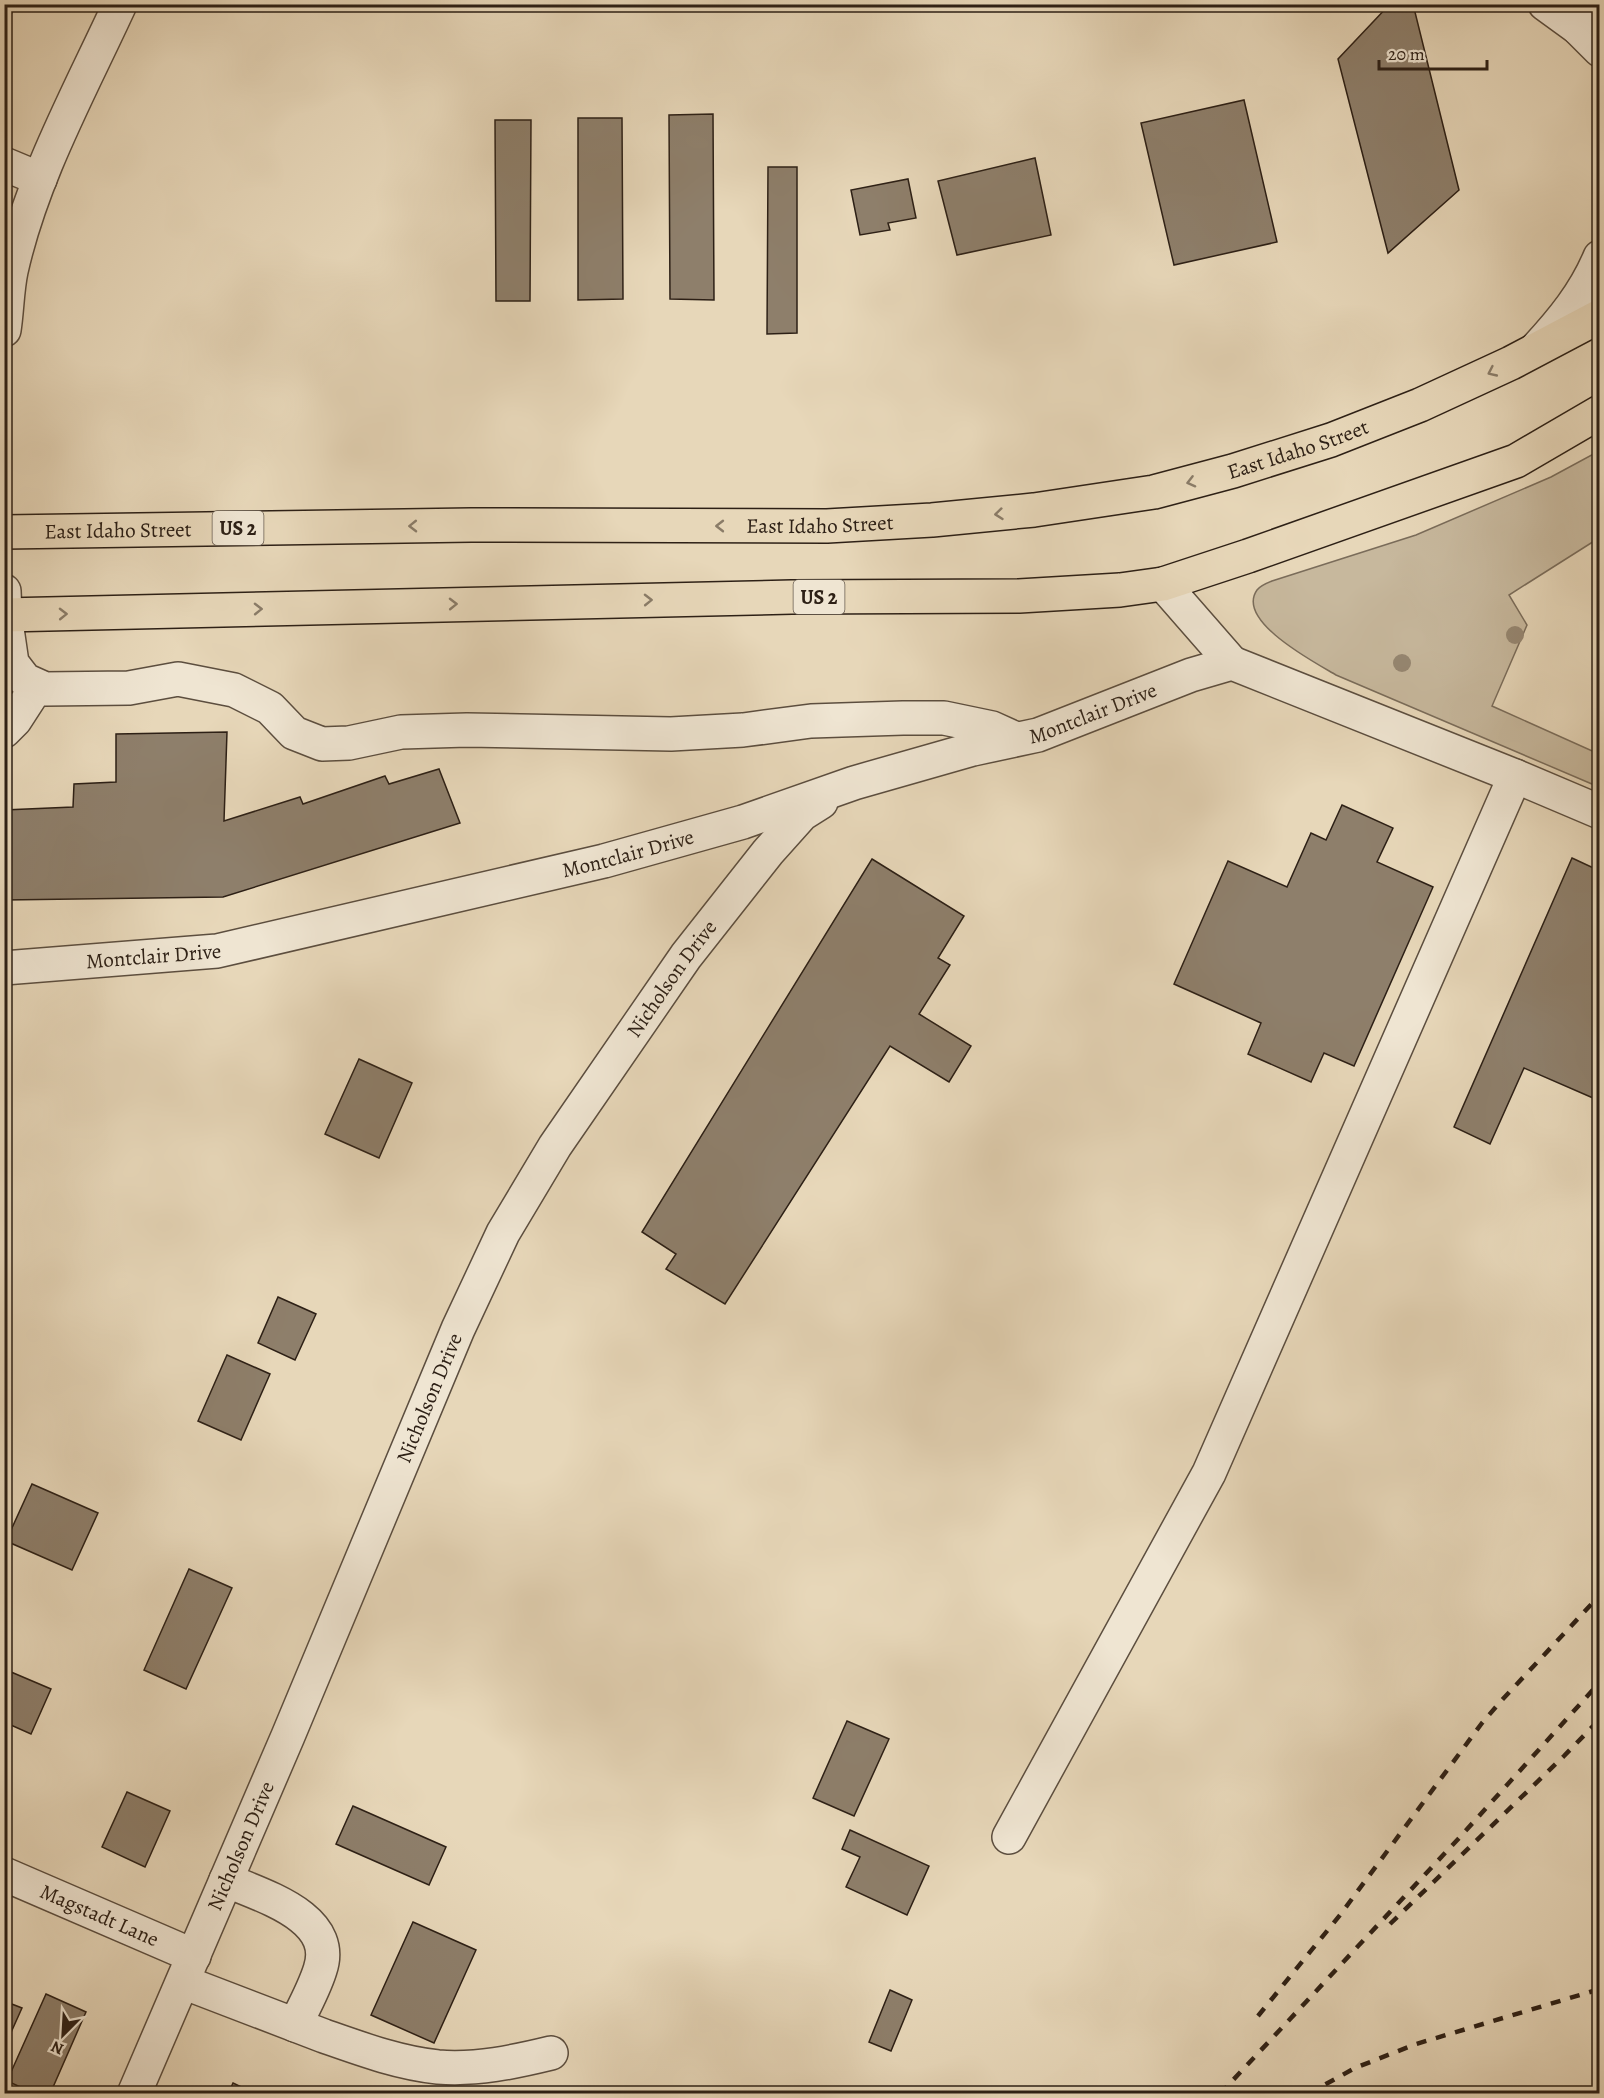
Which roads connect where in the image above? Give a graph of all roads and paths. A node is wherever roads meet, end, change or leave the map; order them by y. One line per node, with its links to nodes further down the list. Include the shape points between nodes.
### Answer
1 (120, 4): 5 (street)
2 (1545, 4): 3 (street)
3 (1592, 27)
4 (4, 164): 5 (street)
5 (40, 180): 8 (street, via 10,273)
6 (1599, 257): 9 (street, via 1579,297)
7 (1599, 316): 9 (highway, East Idaho Street / US 2)
8 (4, 330)
9 (1535, 351): 11 (highway, East Idaho Street / US 2, one-way to 11, via 1420,405 1331,440 1154,492 1035,510 827,526 471,525)
10 (1599, 412): 12 (highway, US 2, via 1516,461)
11 (4, 532)
12 (1163, 584): 14 (highway, US 2, one-way to 12, via 792,597 1018,596); 15 (street)
13 (4, 591): 14 (street)
14 (5, 615): 16 (street, via 12,663 25,680)
15 (1232, 663): 18 (street, Montclair Drive); 19 (street)
16 (37, 686): 17 (street); 18 (street, via 85,690 178,680 234,690 270,708 294,733 322,744 349,743 401,732 671,734 903,717 944,718 992,728)
17 (4, 731)
18 (1018, 740): 20 (street, Montclair Drive)
19 (1515, 776): 21 (street); 23 (street, via 1209,1473)
20 (854, 783): 22 (street, Montclair Drive, via 743,822 604,861 217,951); 25 (street, Nicholson Drive, via 802,814 686,956 555,1146 503,1233 458,1329)
21 (1599, 812)
22 (4, 968)
23 (1009, 1837)
24 (4, 1874): 26 (street, Magstadt Lane)
25 (226, 1880): 26 (street, Nicholson Drive); 27 (street, via 304,1918 323,1944 321,1969)
26 (188, 1969): 27 (street, Magstadt Lane); 29 (street, Nicholson Drive)
27 (296, 2025): 28 (street, Magstadt Lane, via 405,2062 439,2067 477,2067)
28 (551, 2053)
29 (134, 2094)

